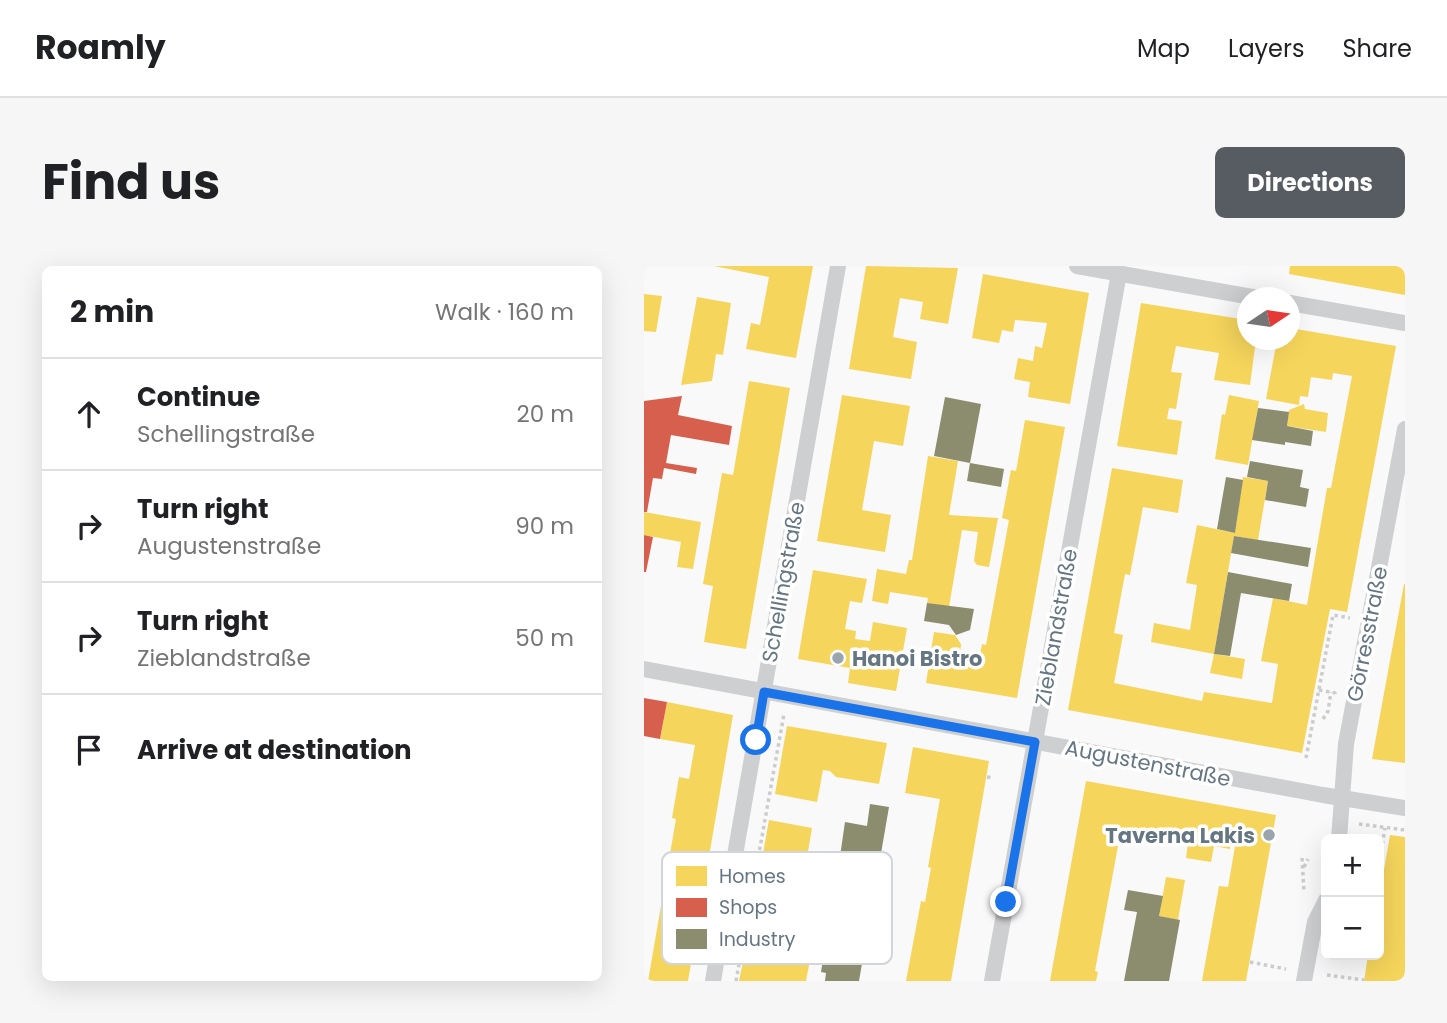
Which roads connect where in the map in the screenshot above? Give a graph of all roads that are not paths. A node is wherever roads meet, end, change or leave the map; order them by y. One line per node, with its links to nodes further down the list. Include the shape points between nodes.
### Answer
1 (838, 266): 10 (street, Schellingstraße)
2 (1077, 266): 3 (street)
3 (1119, 273): 4 (street); 11 (street, Zieblandstraße)
4 (1237, 294)
5 (1300, 305): 6 (street)
6 (1405, 323)
7 (1405, 429): 8 (street, Görresstraße)
8 (1397, 518): 12 (street, Görresstraße, via 1346,744)
9 (644, 670): 10 (street, Augustenstraße)
10 (764, 692): 11 (street, Augustenstraße); 15 (street, Schellingstraße)
11 (1035, 742): 12 (street, Augustenstraße); 17 (street, Zieblandstraße)
12 (1343, 799): 13 (street, Augustenstraße); 14 (street, Görresstraße)
13 (1405, 808)
14 (1340, 834)
15 (736, 852)
16 (1321, 910): 18 (street)
17 (992, 981)
18 (1304, 981)

